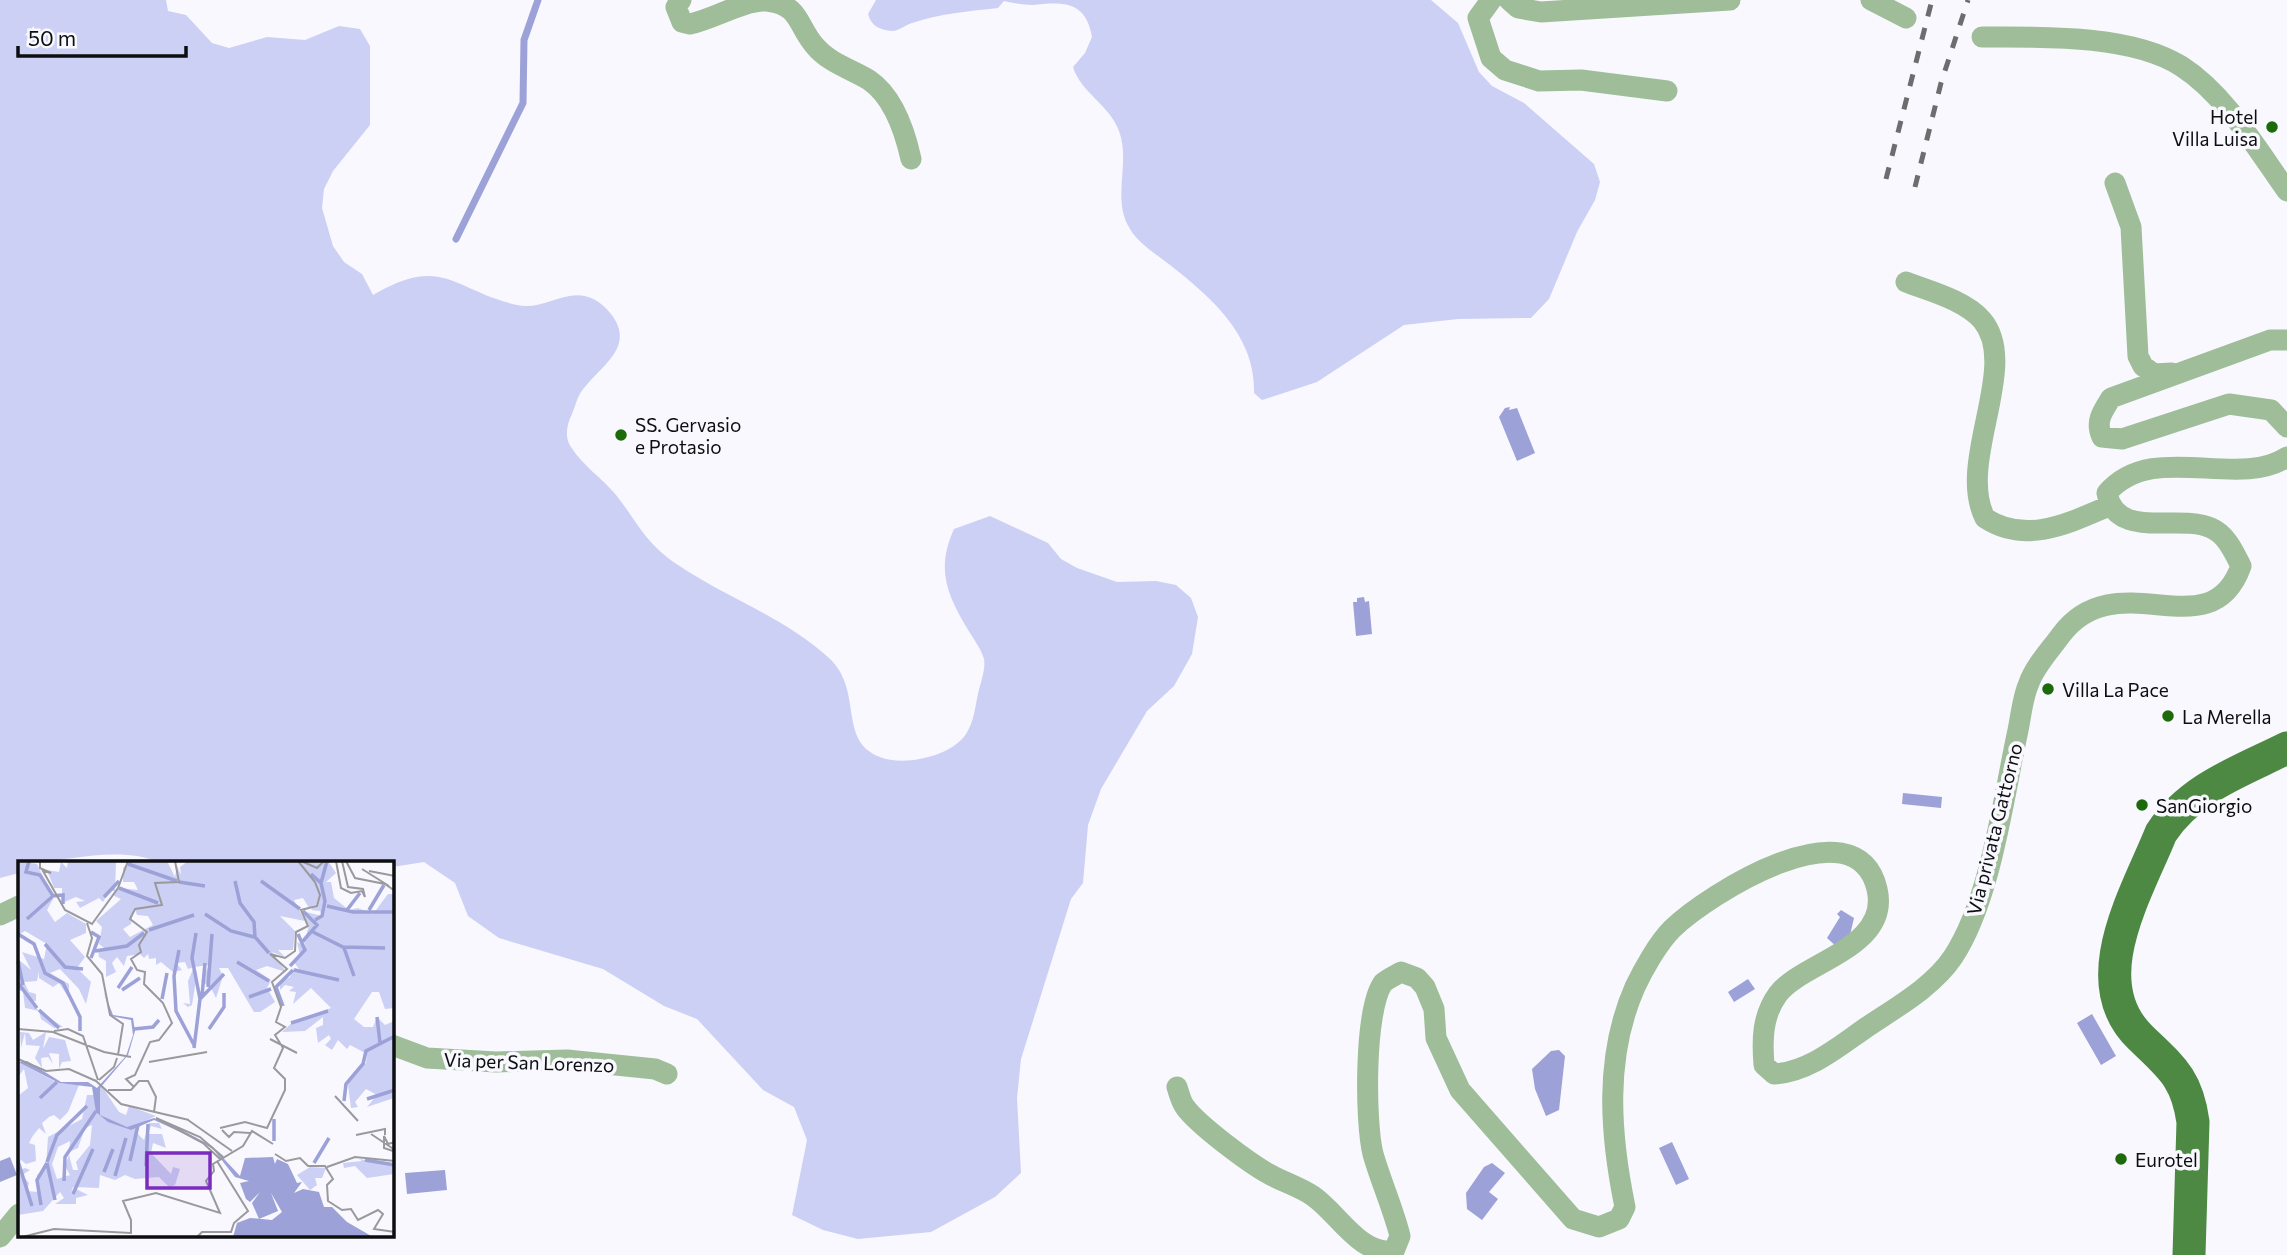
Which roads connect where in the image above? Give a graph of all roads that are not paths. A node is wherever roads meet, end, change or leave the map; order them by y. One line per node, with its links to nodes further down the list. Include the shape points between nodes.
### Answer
1 (681, 0): 9 (street, via 677,15 690,24 752,2 768,1 798,15 813,45 871,81 887,98 906,136)
2 (1491, 0): 8 (street, via 1478,18 1490,58 1505,70 1539,81 1581,80)
3 (1508, 0): 4 (street, via 1518,8 1541,12)
4 (1730, 0)
5 (1871, 0): 6 (street)
6 (1906, 18)
7 (1982, 37): 11 (street, via 2058,37 2120,45 2180,65 2230,110)
8 (1667, 91)
9 (911, 159)
10 (2115, 183): 14 (street, via 2132,227 2138,356 2154,374)
11 (2287, 191)
12 (1906, 282): 17 (street, via 1972,312 1989,333 1993,348 1990,400 1976,471 1976,496 1985,518 2020,532 2069,523)
13 (2279, 340): 14 (street)
14 (2174, 373): 15 (street, via 2111,398 2101,414 2098,428 2102,437 2122,439 2229,404 2271,410)
15 (2287, 427)
16 (2287, 457): 17 (street, via 2271,468 2164,467 2123,479 2107,493)
17 (2109, 506): 23 (street, Via privata Gattorno, via 2116,515 2140,523 2191,522 2214,528 2241,566 2234,586 2219,600 2200,606 2107,603 2067,627 2029,682 1977,905 1952,959 1922,988 1813,1064 1774,1074 1764,1065 1766,1015 1779,992 1861,939 1876,912 1877,891 1868,866 1850,854 1808,853 1766,868 1719,893 1671,930 1636,987 1620,1034 1611,1104 1625,1207 1619,1219 1599,1227 1573,1219 1460,1090 1436,1038 1434,1009 1425,988 1417,978 1402,972 1383,983 1376,1004 1367,1104 1373,1153 1400,1236 1394,1251 1378,1251 1354,1239 1340,1219 1312,1195 1268,1174 1184,1107)
18 (2287, 748): 26 (main road, via 2199,791 2171,817 2119,945 2113,974 2124,1021 2183,1080 2190,1103)
19 (18, 906): 20 (street)
20 (0, 915)
21 (394, 1046): 22 (street, Via per San Lorenzo, via 427,1058 567,1060)
22 (667, 1074)
23 (1177, 1087)
24 (18, 1215): 25 (street)
25 (0, 1237)
26 (2189, 1255)

